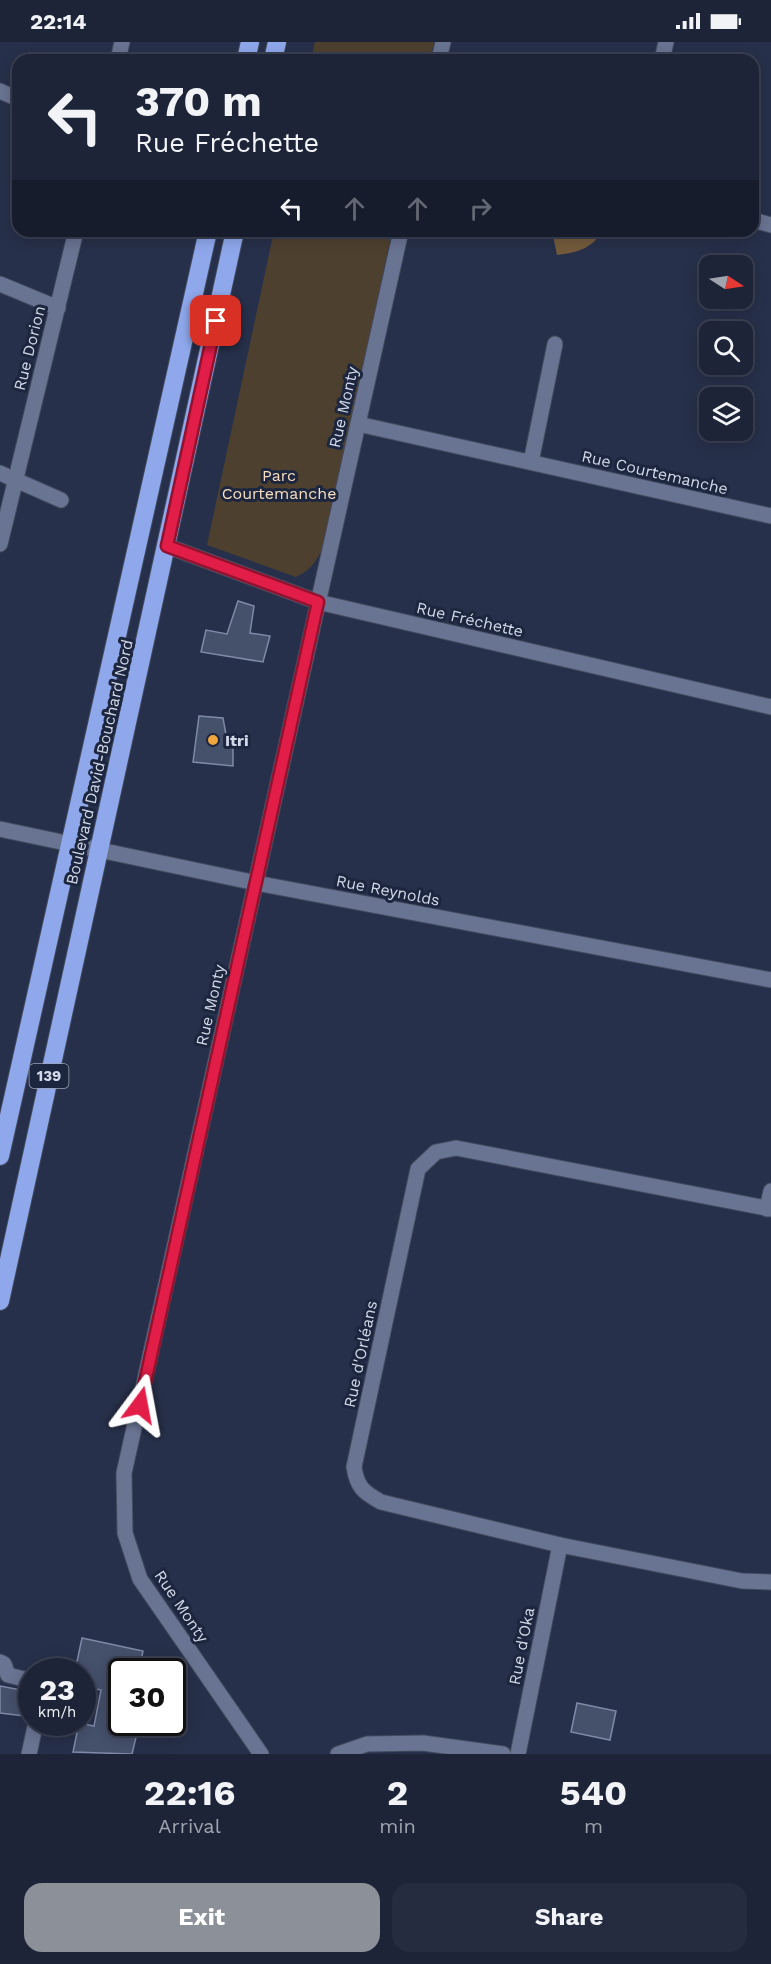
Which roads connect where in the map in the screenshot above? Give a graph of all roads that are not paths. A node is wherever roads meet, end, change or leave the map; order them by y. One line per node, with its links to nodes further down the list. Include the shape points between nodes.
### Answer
1 (75, 237): 6 (street, Rue Dorion)
2 (207, 237): 19 (highway, Boulevard David-Bouchard Nord / 139)
3 (234, 237): 15 (highway, Boulevard David-Bouchard Nord / 139)
4 (400, 237): 8 (street, Rue Monty)
5 (0, 284): 6 (street)
6 (58, 308): 11 (street, Rue Dorion)
7 (555, 344): 9 (street)
8 (358, 424): 9 (street, Rue Courtemanche); 16 (street, Rue Monty)
9 (531, 462): 13 (street, Rue Courtemanche)
10 (0, 473): 11 (street)
11 (15, 479): 12 (street); 14 (street, Rue Dorion)
12 (61, 500)
13 (771, 516)
14 (0, 544)
15 (167, 546): 16 (street, Rue Fréchette); 20 (highway, Boulevard David-Bouchard Nord / 139)
16 (318, 602): 17 (street, Rue Fréchette); 21 (street, Rue Monty)
17 (771, 707)
18 (0, 829): 19 (street, Rue Reynolds)
19 (70, 845): 20 (street, Rue Reynolds); 23 (highway, Boulevard David-Bouchard Nord / 139)
20 (98, 851): 21 (street, Rue Reynolds); 26 (highway, Boulevard David-Bouchard Nord / 139)
21 (256, 883): 22 (street, Rue Reynolds); 33 (street, Rue Monty, via 124,1473 123,1496 125,1533 140,1579)
22 (771, 980)
23 (0, 1156)
24 (771, 1191): 25 (street)
25 (769, 1209): 27 (street, Rue d'Orléans, via 456,1148 436,1152 418,1169 354,1467 357,1485 381,1502)
26 (0, 1300)
27 (560, 1545): 28 (street, Rue d'Orléans, via 742,1581); 36 (street, Rue d'Oka)
28 (771, 1582)
29 (0, 1662): 30 (street, via 8,1675)
30 (18, 1678)
31 (33, 1736): 32 (street)
32 (29, 1754)
33 (261, 1754)
34 (338, 1754): 35 (street, via 367,1744 423,1743)
35 (503, 1754)
36 (518, 1754)

